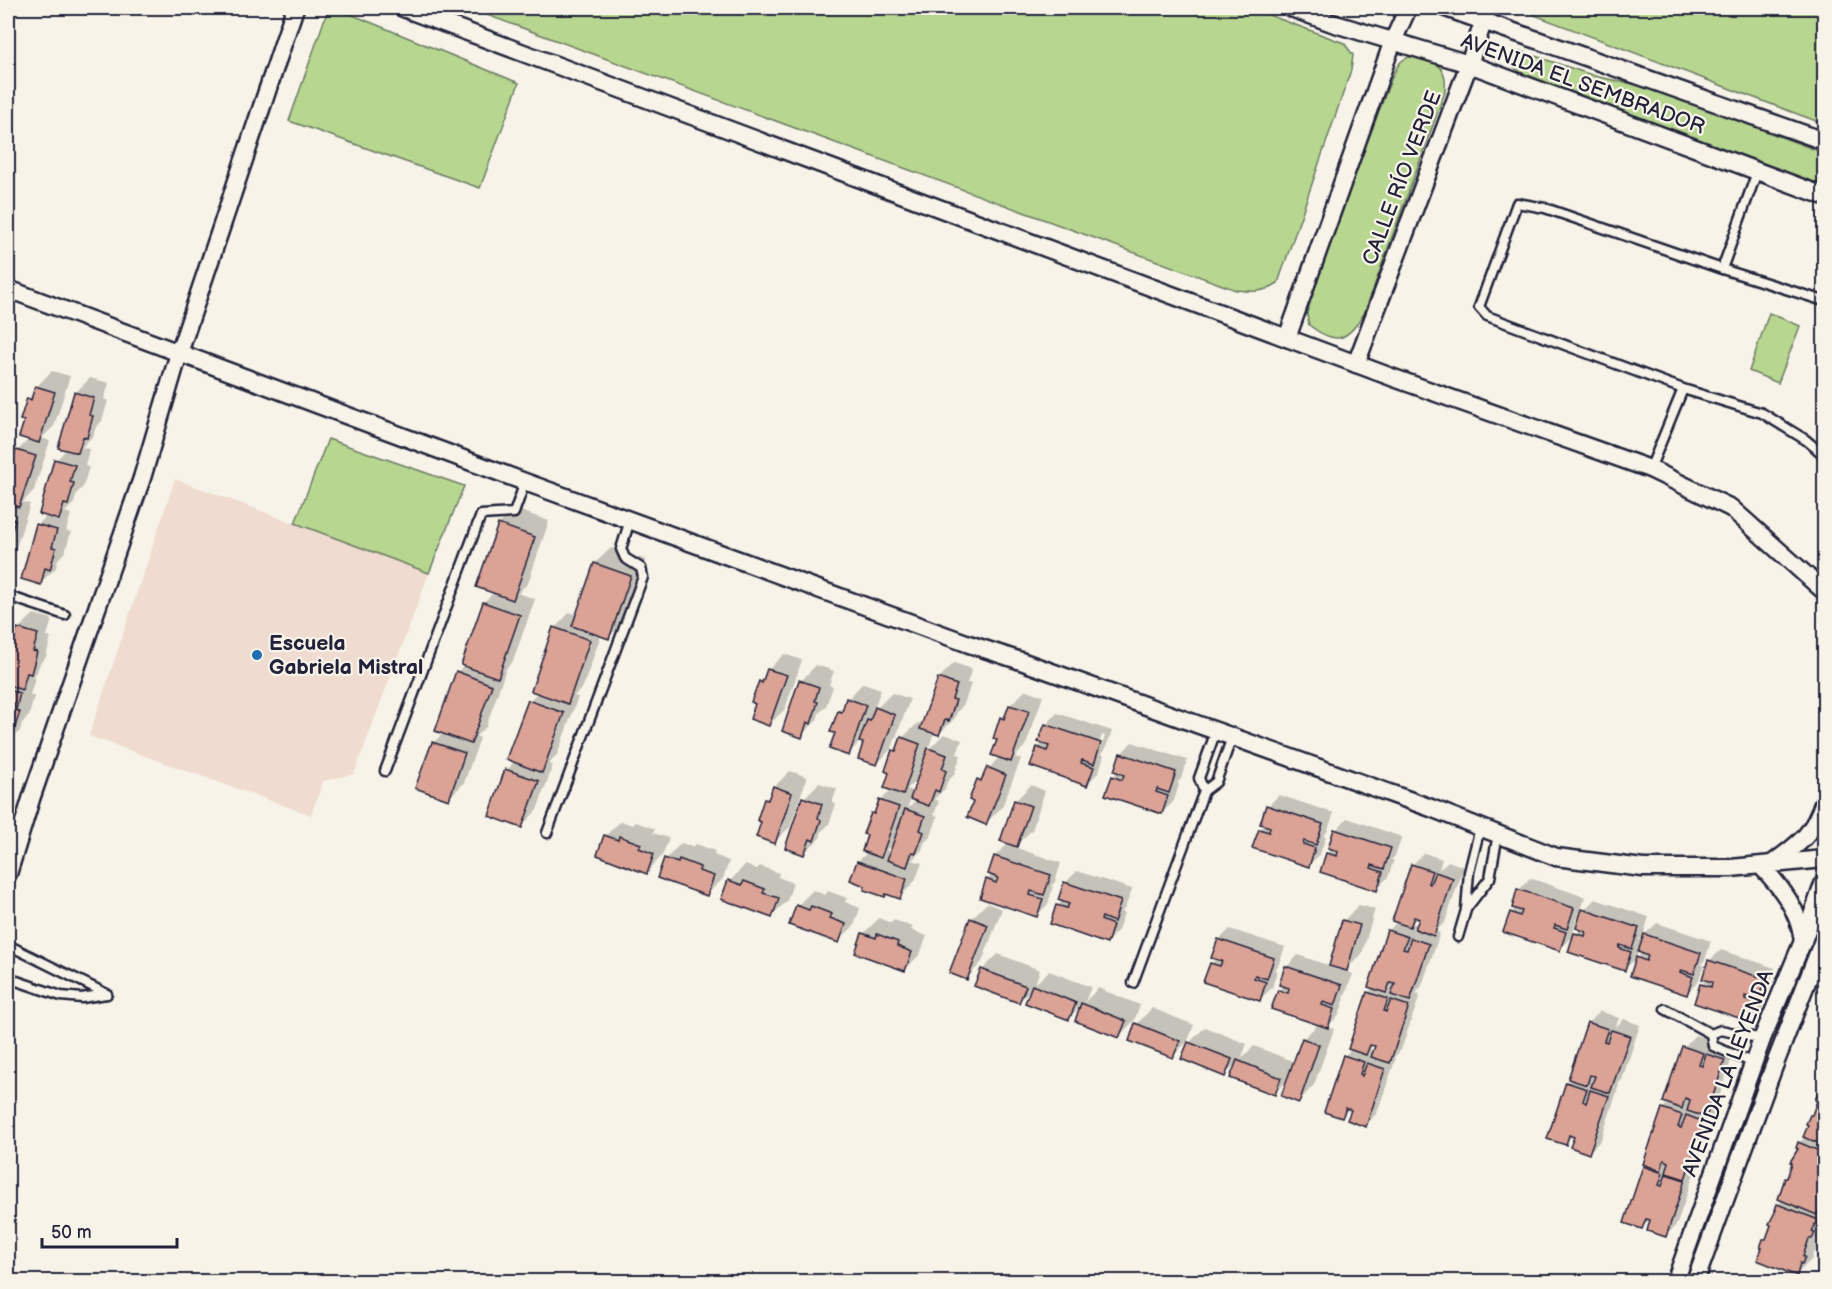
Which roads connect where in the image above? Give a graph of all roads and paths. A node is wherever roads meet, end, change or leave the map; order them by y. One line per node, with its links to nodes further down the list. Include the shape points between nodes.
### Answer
1 (295, 8): 16 (street)
2 (404, 8): 15 (street)
3 (1291, 8): 7 (street, AVENIDA EL SEMBRADOR)
4 (1408, 8): 7 (street)
5 (1446, 8): 6 (street, AVENIDA EL SEMBRADOR)
6 (1486, 14): 8 (street, CALLE RÍO VERDE); 9 (street, AVENIDA EL SEMBRADOR)
7 (1394, 41): 8 (street, AVENIDA EL SEMBRADOR); 15 (street)
8 (1469, 64): 10 (street, AVENIDA EL SEMBRADOR); 17 (street, CALLE RÍO VERDE)
9 (1824, 141)
10 (1758, 172): 11 (street, AVENIDA EL SEMBRADOR); 12 (lane)
11 (1824, 196)
12 (1722, 268): 14 (lane); 18 (lane, via 1545,208 1517,203 1479,307 1487,316)
13 (8, 290): 16 (street)
14 (1824, 301)
15 (1287, 338): 17 (street)
16 (179, 353): 21 (street); 35 (street, via 142,478)
17 (1356, 364): 20 (street)
18 (1683, 389): 19 (lane, via 1762,413); 20 (lane)
19 (1824, 456)
20 (1650, 469): 23 (street, via 1731,508)
21 (525, 482): 22 (street); 27 (lane, via 514,513 481,515)
22 (630, 520): 26 (street); 31 (lane, via 621,549 625,558 641,568 643,577)
23 (1824, 591)
24 (8, 596): 25 (lane)
25 (65, 615)
26 (1224, 734): 28 (lane, via 1216,782); 28 (lane, via 1199,778); 30 (street)
27 (385, 771)
28 (1204, 790): 43 (lane)
29 (1824, 801): 34 (street, via 1819,819 1801,843)
30 (1480, 828): 32 (street); 37 (lane, via 1469,872)
31 (547, 833)
32 (1498, 834): 34 (street, via 1556,857 1643,868); 37 (lane, via 1490,878)
33 (1824, 859): 34 (street)
34 (1766, 865): 40 (street, via 1790,900)
35 (8, 874)
36 (1824, 882): 40 (street, AVENIDA LA LEYENDA)
37 (1466, 910): 38 (lane)
38 (1458, 937)
39 (1824, 938): 49 (street, AVENIDA LA LEYENDA)
40 (1803, 941): 46 (street, AVENIDA LA LEYENDA)
41 (8, 945): 42 (lane, via 107,994 61,996)
42 (8, 978)
43 (1133, 983)
44 (1665, 1009): 45 (lane)
45 (1711, 1034): 46 (lane, via 1721,1030); 47 (lane, via 1713,1046)
46 (1762, 1039): 47 (street, AVENIDA LA LEYENDA)
47 (1754, 1063): 48 (street, AVENIDA LA LEYENDA)
48 (1675, 1281)
49 (1695, 1281)

